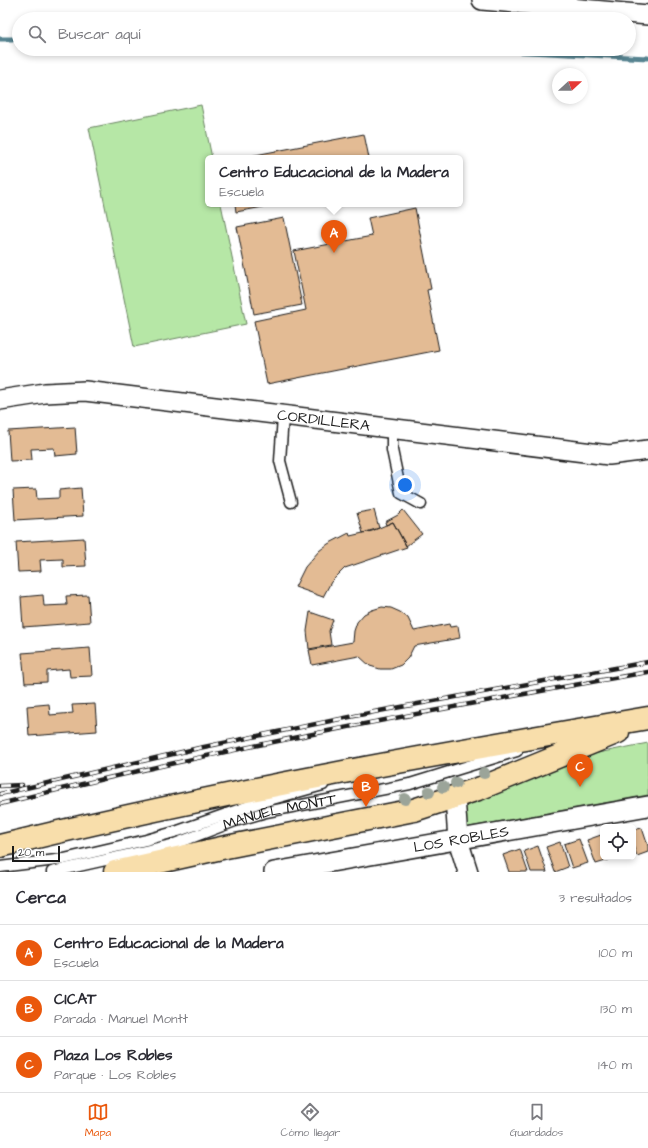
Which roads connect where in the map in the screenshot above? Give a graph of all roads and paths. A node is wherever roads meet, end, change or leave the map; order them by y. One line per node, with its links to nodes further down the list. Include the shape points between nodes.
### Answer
1 (482, 0): 2 (street)
2 (615, 12)
3 (636, 14): 4 (street)
4 (648, 15)
5 (0, 400): 6 (street, CORDILLERA, via 45,393 85,391)
6 (283, 416): 7 (street, CORDILLERA); 9 (lane, via 280,461)
7 (392, 430): 8 (street, CORDILLERA, via 609,455); 10 (lane, via 392,450 401,493)
8 (648, 450)
9 (291, 502)
10 (421, 504)
11 (648, 718): 12 (main road, MANUEL MONTT); 13 (main road, MANUEL MONTT, via 583,747); 18 (lane, MANUEL MONTT, via 498,756 410,784 266,812 234,821 172,845)
12 (357, 770): 16 (main road, MANUEL MONTT, via 164,808); 17 (lane, MANUEL MONTT, via 315,788 258,803 161,836 64,859)
13 (455, 797): 15 (street); 19 (main road, MANUEL MONTT, via 396,814 226,847)
14 (648, 806): 15 (street, LOS ROBLES)
15 (458, 840): 20 (street, LOS ROBLES); 21 (street)
16 (0, 846)
17 (0, 867)
18 (52, 872)
19 (115, 872)
20 (274, 872)
21 (468, 872)

